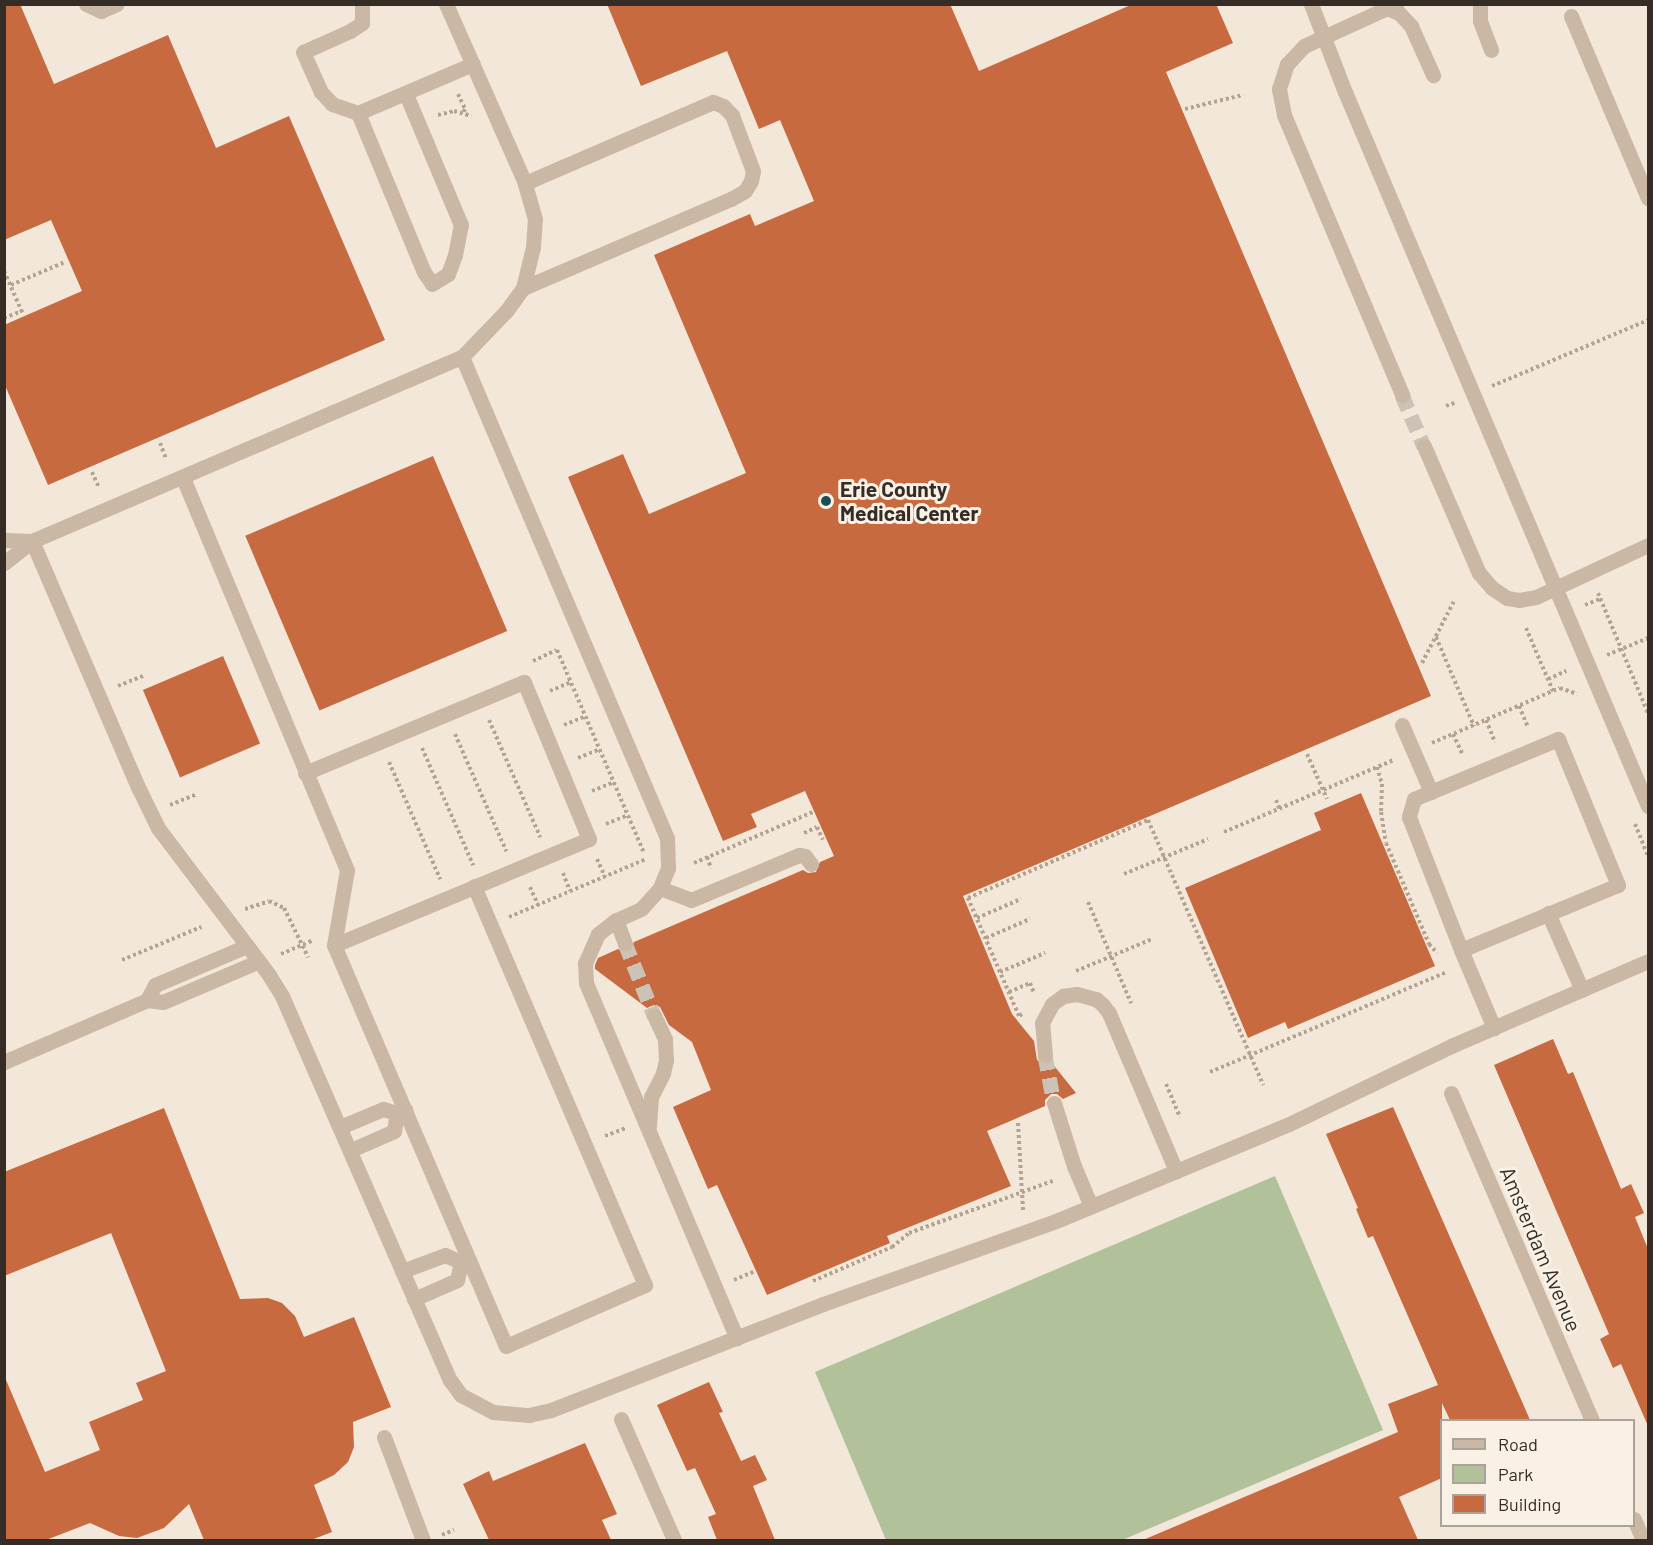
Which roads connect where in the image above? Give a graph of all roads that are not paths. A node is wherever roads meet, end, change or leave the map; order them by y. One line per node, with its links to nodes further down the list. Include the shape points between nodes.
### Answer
1 (86, 4): 2 (street, via 101,11)
2 (117, 4)
3 (362, 4): 14 (street, via 362,23 303,52 321,92 332,104)
4 (446, 4): 11 (street)
5 (1311, 4): 9 (street)
6 (1480, 4): 10 (street, via 1480,21)
7 (1392, 6): 9 (street); 12 (street, via 1411,26)
8 (1571, 16): 16 (street)
9 (1324, 35): 19 (street, via 1304,46 1287,64 1281,77 1279,100); 26 (street)
10 (1491, 50)
11 (473, 64): 13 (street); 15 (street)
12 (1433, 75)
13 (406, 94): 14 (street); 14 (street, via 461,225 448,274 432,284)
14 (358, 113)
15 (525, 183): 17 (street, via 535,219); 17 (street, via 713,102 732,116 753,171 745,191 731,199)
16 (1648, 198)
17 (523, 288): 18 (street, via 497,322)
18 (462, 357): 21 (street); 33 (street, via 667,838 668,868)
19 (1402, 395)
20 (1424, 446): 26 (street, via 1479,573 1492,588 1507,598 1519,600)
21 (183, 478): 23 (street); 28 (street)
22 (4, 540): 23 (street)
23 (32, 541): 25 (street); 38 (street, via 158,828)
24 (1648, 545): 26 (street)
25 (4, 563)
26 (1556, 588): 30 (street)
27 (1402, 724): 29 (street)
28 (305, 773): 32 (street, via 524,682 589,839); 37 (street, via 347,870)
29 (1431, 792): 34 (street, via 1558,739 1618,885); 39 (street, via 1414,799 1409,817)
30 (1648, 806)
31 (811, 864): 33 (street, via 805,856 794,856 691,900)
32 (474, 886): 37 (street); 56 (street, via 645,1286 506,1346)
33 (660, 888): 35 (street, via 641,909)
34 (1548, 913): 39 (street); 42 (street)
35 (616, 920): 36 (street); 52 (street, via 592,944 585,963 586,983)
36 (625, 943)
37 (334, 945): 50 (street)
38 (247, 946): 40 (street); 43 (street, via 155,984)
39 (1461, 950): 45 (street)
40 (259, 961): 43 (street, via 163,1002); 51 (street, via 282,996)
41 (1648, 961): 42 (street)
42 (1582, 990): 45 (street)
43 (147, 1000): 47 (street)
44 (654, 1015): 52 (street, via 665,1039 666,1060 651,1097)
45 (1494, 1028): 54 (street, via 1315,1112)
46 (1046, 1055): 54 (street, via 1042,1023 1052,1004 1063,996 1077,994 1096,999 1109,1013)
47 (4, 1062)
48 (1451, 1093): 61 (street, Amsterdam Avenue)
49 (1054, 1102): 55 (street)
50 (401, 1112): 51 (street, via 383,1108); 53 (street, via 394,1131); 56 (street)
51 (340, 1127): 53 (street)
52 (648, 1129): 59 (street)
53 (351, 1150): 57 (street)
54 (1176, 1171): 55 (street)
55 (1091, 1206): 59 (street)
56 (465, 1260): 57 (street, via 445,1255); 58 (street, via 457,1280)
57 (402, 1272): 58 (street)
58 (414, 1299): 59 (street, via 450,1380 461,1395 493,1412 530,1415 551,1410)
59 (737, 1338)
60 (621, 1419): 65 (street)
61 (1592, 1419)
62 (384, 1437): 64 (street)
63 (1635, 1520): 66 (street)
64 (423, 1540)
65 (674, 1540)
66 (1643, 1540)

